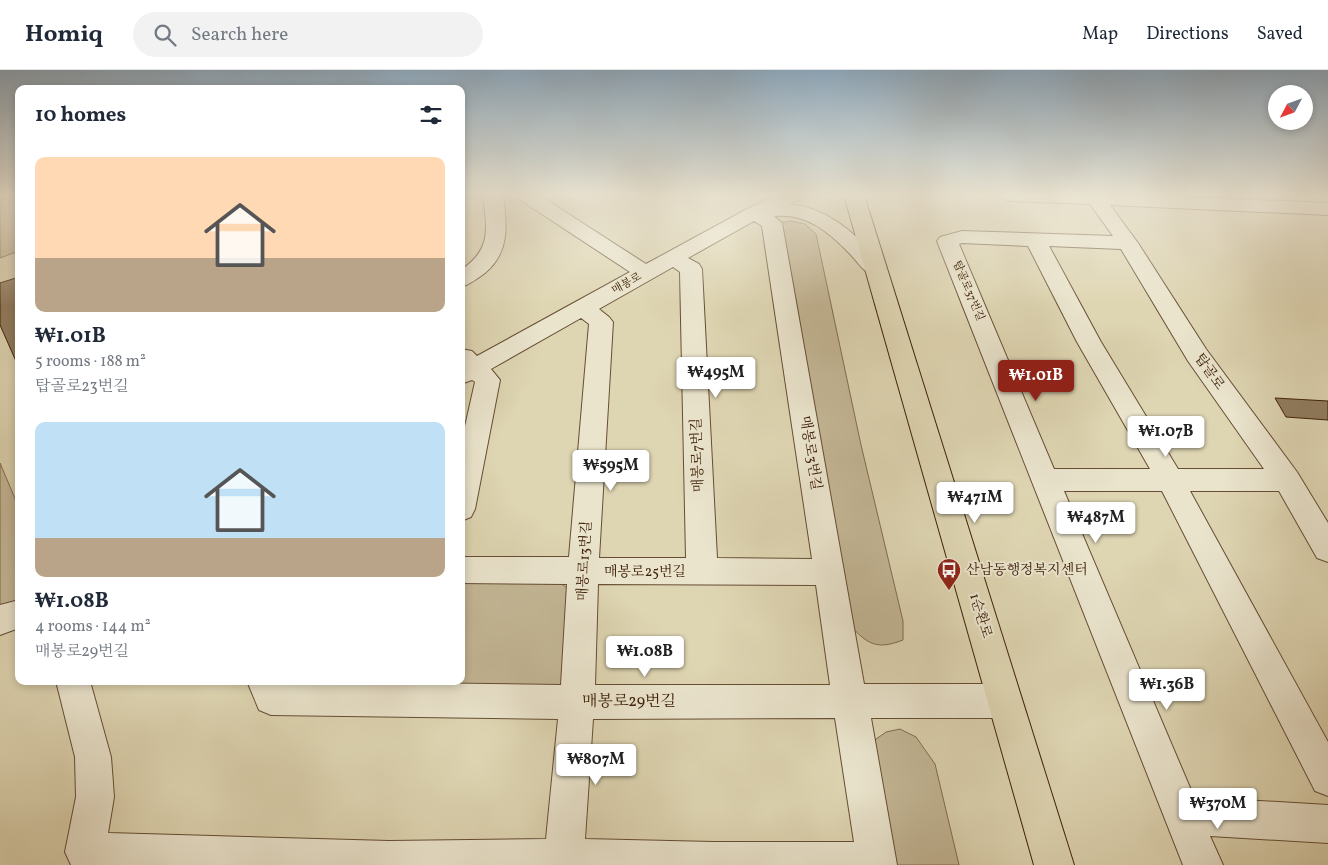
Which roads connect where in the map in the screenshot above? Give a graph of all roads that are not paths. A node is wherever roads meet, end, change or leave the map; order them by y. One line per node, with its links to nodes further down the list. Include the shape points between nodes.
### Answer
1 (494, 232): 13 (street, via 492,253)
2 (583, 232): 12 (street)
3 (720, 232): 10 (street, 매봉로)
4 (773, 232): 24 (street, 매봉로3번길)
5 (840, 232): 11 (street)
6 (865, 232): 11 (main road, 1순환로)
7 (1120, 232): 9 (street, 탑골로)
8 (1036, 241): 9 (street, 탑골로37번길); 16 (street, via 1089,342); 17 (street, 탑골로37번길, via 962,237 948,241)
9 (1128, 243): 18 (street, 탑골로, via 1197,355)
10 (674, 258): 12 (street, 매봉로); 22 (street, 매봉로7번길, via 690,269)
11 (875, 267): 29 (main road, 1순환로)
12 (646, 273): 14 (street, 매봉로)
13 (465, 277)
14 (583, 308): 15 (street, 매봉로); 23 (street, 매봉로13번길, via 601,322)
15 (466, 366): 19 (street, via 488,380)
16 (1170, 479): 17 (street); 18 (street); 32 (street)
17 (1046, 480): 33 (street)
18 (1287, 480): 20 (street, 탑골로)
19 (465, 491)
20 (1328, 549)
21 (465, 570): 23 (street, 매봉로25번길)
22 (702, 571): 23 (street, 매봉로25번길); 24 (street, 매봉로25번길)
23 (583, 572): 30 (street, 매봉로13번길)
24 (829, 572): 31 (street, 매봉로3번길)
25 (15, 615): 26 (street)
26 (0, 620)
27 (74, 685): 35 (street, via 93,757 96,797)
28 (266, 685): 30 (street, 매봉로29번길, via 271,698)
29 (1005, 701): 31 (street, 매봉로29번길); 40 (main road, 1순환로)
30 (578, 702): 31 (street, 매봉로29번길); 36 (street, 매봉로13번길)
31 (850, 703): 39 (street, 매봉로3번길)
32 (1328, 778)
33 (1182, 815): 34 (street); 41 (street)
34 (1328, 824)
35 (86, 858): 37 (street)
36 (563, 861): 37 (street); 38 (street)
37 (388, 863)
38 (714, 864): 39 (street)
39 (877, 864)
40 (1054, 865)
41 (1203, 865)

